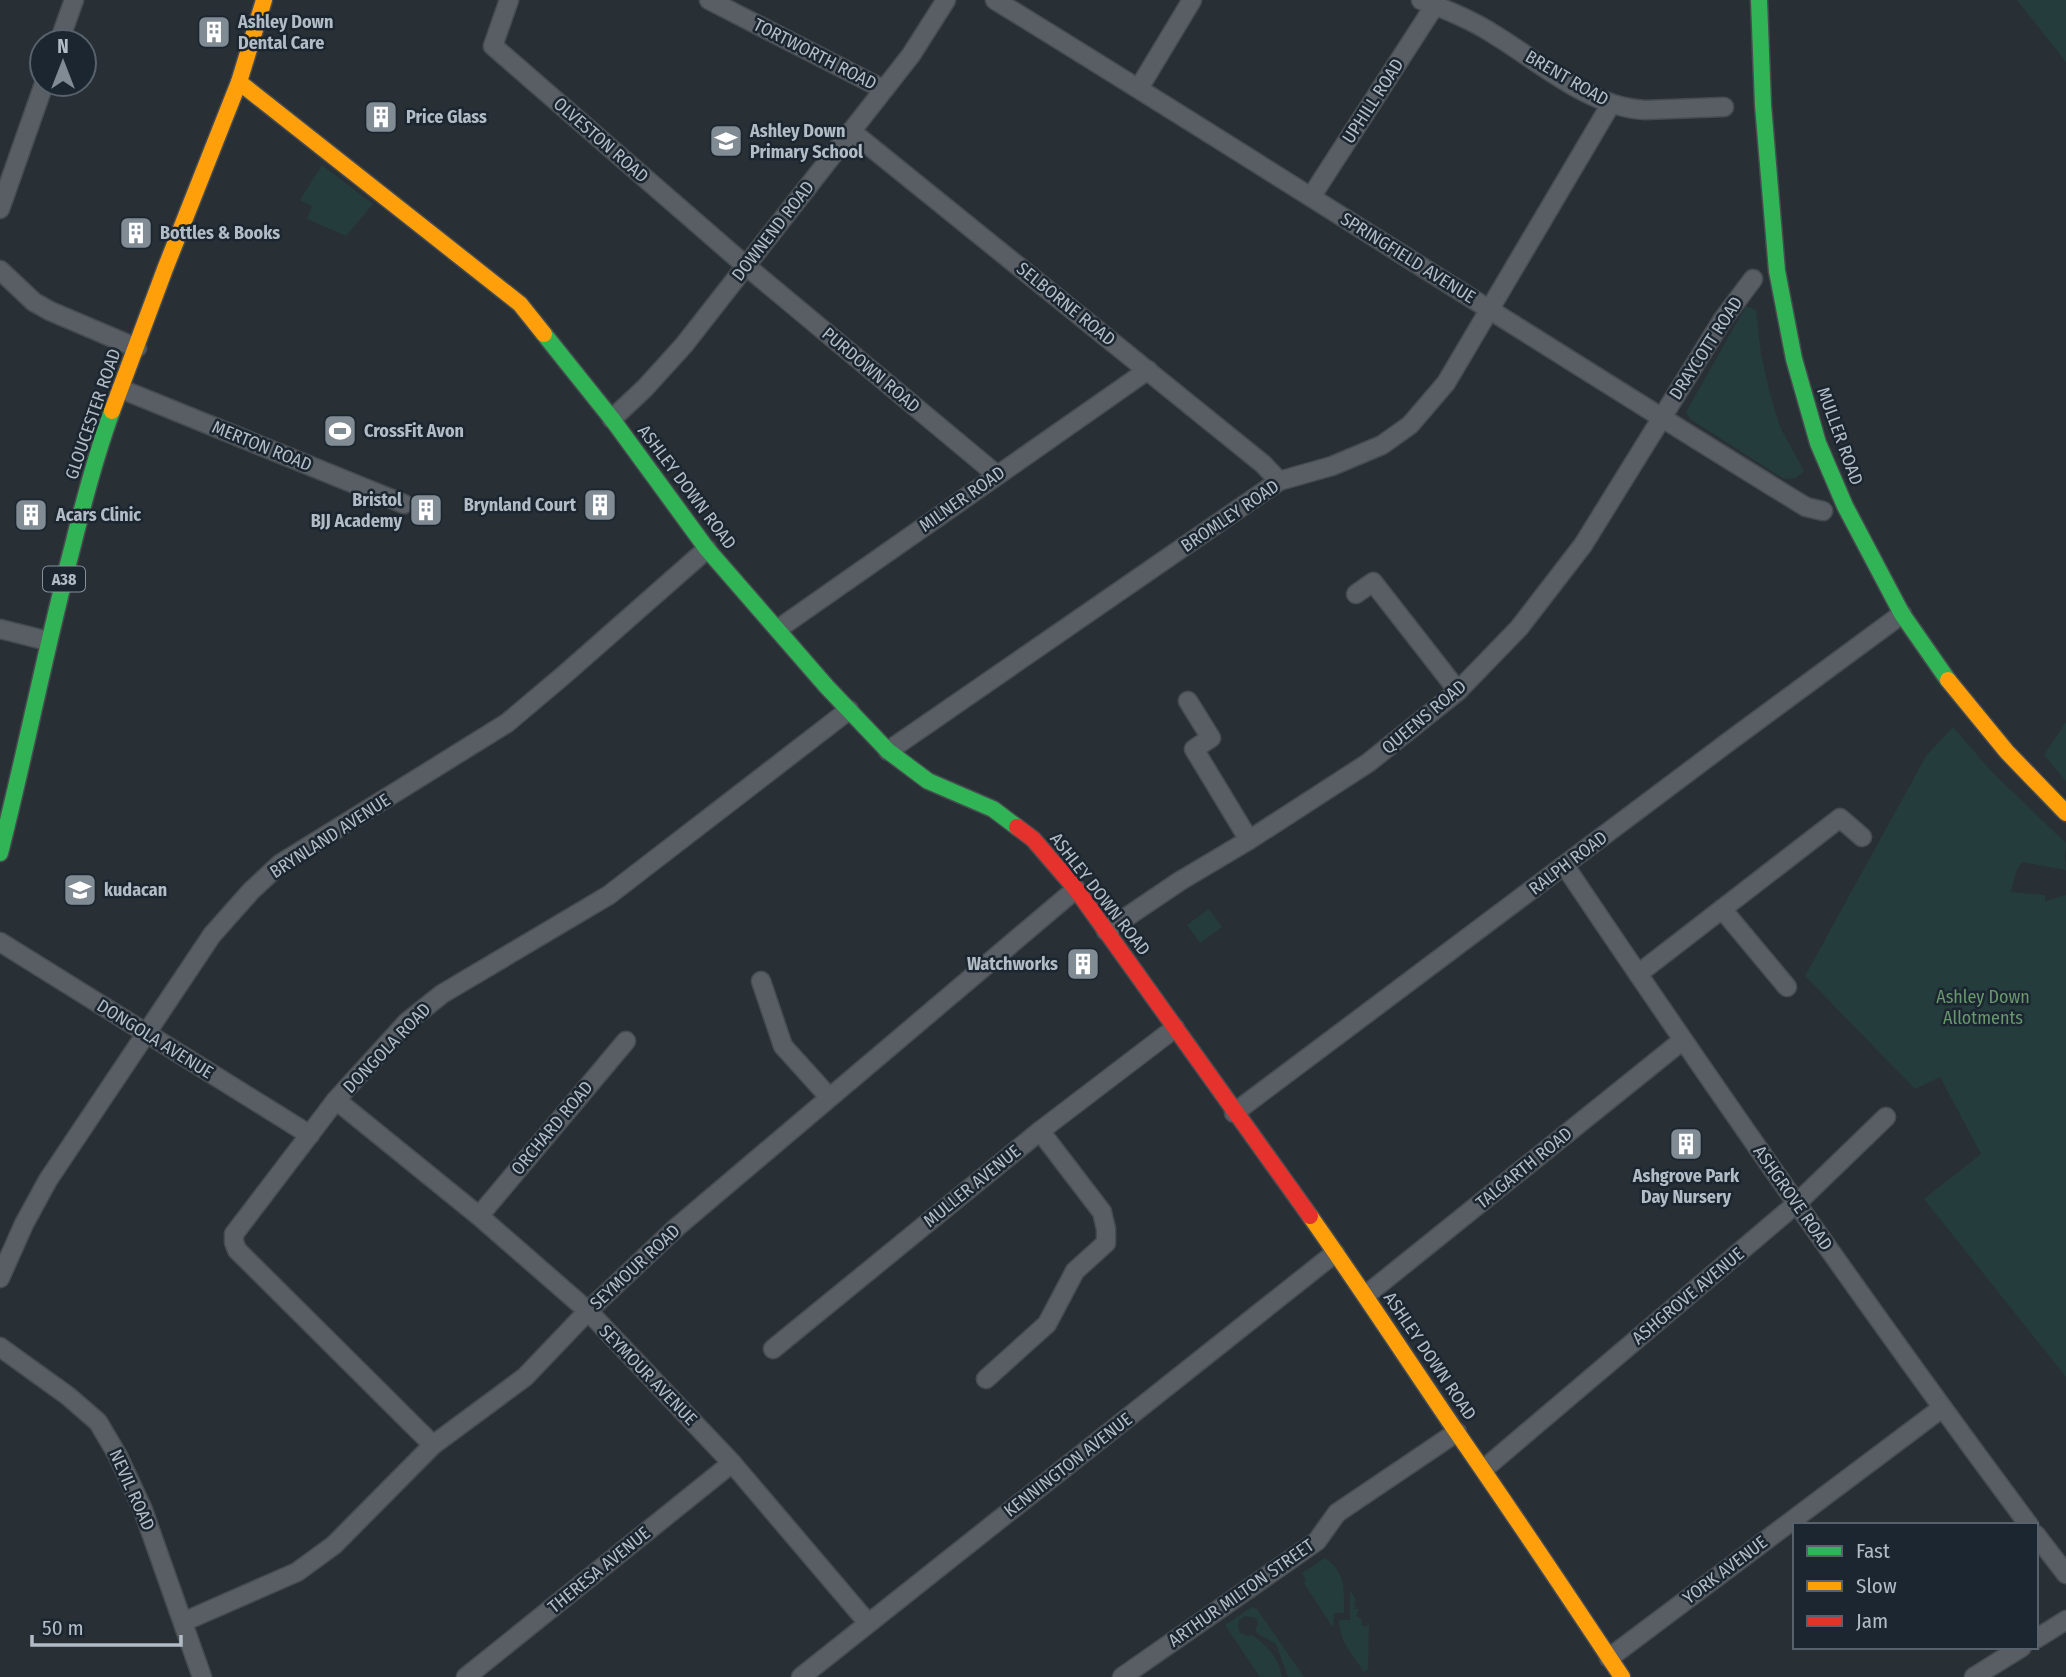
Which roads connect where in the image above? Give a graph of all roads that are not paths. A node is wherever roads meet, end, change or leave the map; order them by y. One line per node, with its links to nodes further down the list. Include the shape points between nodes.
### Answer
1 (74, 0): 10 (street)
2 (264, 0): 11 (main road, GLOUCESTER ROAD / A38)
3 (509, 0): 22 (street, OLVESTON ROAD, via 493,46)
4 (709, 0): 13 (street, TORTWORTH ROAD)
5 (946, 0): 13 (street, DOWNEND ROAD)
6 (995, 0): 12 (street, SPRINGFIELD AVENUE)
7 (1192, 0): 12 (street)
8 (1759, 0): 16 (main road, MULLER ROAD)
9 (1428, 3): 15 (street, BRENT ROAD, via 1493,33); 20 (street, UPHILL ROAD)
10 (64, 28)
11 (239, 82): 26 (main road, GLOUCESTER ROAD / A38); 30 (main road, ASHLEY DOWN ROAD, via 520,304)
12 (1139, 88): 20 (street, SPRINGFIELD AVENUE)
13 (883, 89): 19 (street, DOWNEND ROAD)
14 (39, 98): 21 (street)
15 (1611, 104): 18 (street, BRENT ROAD, via 1645,110); 25 (street, BROMLEY ROAD)
16 (1763, 105): 17 (street); 37 (main road, MULLER ROAD, via 1777,271 1794,359 1831,476)
17 (1745, 106)
18 (1724, 107)
19 (851, 131): 22 (street, DOWNEND ROAD); 27 (street, SELBORNE ROAD)
20 (1311, 197): 25 (street, SPRINGFIELD AVENUE)
21 (0, 209)
22 (746, 265): 30 (street, DOWNEND ROAD, via 684,345); 31 (street, PURDOWN ROAD)
23 (0, 270): 26 (street, via 50,312)
24 (1753, 279): 29 (street, DRAYCOTT ROAD)
25 (1488, 309): 29 (street, SPRINGFIELD AVENUE); 32 (street, BROMLEY ROAD, via 1446,383 1410,425 1382,446)
26 (137, 348): 28 (main road, GLOUCESTER ROAD / A38)
27 (1148, 370): 31 (street, MILNER ROAD); 32 (street, SELBORNE ROAD)
28 (121, 389): 33 (street, MERTON ROAD); 40 (main road, GLOUCESTER ROAD / A38, via 97,451)
29 (1661, 418): 34 (street, SPRINGFIELD AVENUE, via 1806,507); 41 (street, QUEENS ROAD, via 1583,545 1519,628)
30 (612, 419): 35 (main road, ASHLEY DOWN ROAD)
31 (997, 475): 39 (street, MILNER ROAD)
32 (1279, 481): 44 (street, BROMLEY ROAD)
33 (404, 504)
34 (1822, 511)
35 (706, 549): 39 (main road, ASHLEY DOWN ROAD); 58 (street, BRYNLAND AVENUE, via 507,723 280,864 212,935)
36 (1356, 594): 41 (street, via 1373,582)
37 (1902, 614): 45 (main road, MULLER ROAD, via 1956,691); 49 (street, RALPH ROAD)
38 (0, 629): 40 (street)
39 (778, 629): 43 (main road, ASHLEY DOWN ROAD)
40 (48, 641): 48 (main road, GLOUCESTER ROAD / A38)
41 (1458, 691): 47 (street, QUEENS ROAD, via 1368,763)
42 (1188, 701): 47 (street, via 1211,738 1194,749)
43 (849, 710): 44 (main road, ASHLEY DOWN ROAD); 62 (street, DONGOLA ROAD, via 608,895 442,994 407,1023)
44 (888, 751): 50 (main road, ASHLEY DOWN ROAD, via 928,780 1003,816 1033,839)
45 (2066, 813)
46 (1862, 837): 51 (street, via 1840,818)
47 (1249, 840): 52 (street, QUEENS ROAD)
48 (0, 853)
49 (1565, 866): 54 (street, ASHGROVE ROAD); 63 (street, RALPH ROAD)
50 (1076, 889): 52 (main road, ASHLEY DOWN ROAD); 61 (street, SEYMOUR ROAD)
51 (1722, 909): 54 (street); 56 (street)
52 (1106, 931): 57 (main road, ASHLEY DOWN ROAD)
53 (0, 942): 58 (street, DONGOLA AVENUE)
54 (1638, 974): 59 (street, ASHGROVE ROAD)
55 (761, 981): 61 (street, via 783,1046)
56 (1787, 987)
57 (1175, 1028): 63 (main road, ASHLEY DOWN ROAD); 65 (street, MULLER AVENUE)
58 (146, 1033): 66 (street, DONGOLA AVENUE); 70 (street, BRYNLAND AVENUE, via 48,1180)
59 (1683, 1040): 67 (street, ASHGROVE ROAD); 71 (street, TALGARTH ROAD)
60 (625, 1041): 68 (street, ORCHARD ROAD)
61 (829, 1097): 72 (street, SEYMOUR ROAD, via 677,1227)
62 (336, 1100): 66 (street, DONGOLA ROAD); 68 (street, SEYMOUR AVENUE)
63 (1234, 1113): 69 (main road, ASHLEY DOWN ROAD)
64 (1885, 1117): 67 (street, ASHGROVE AVENUE)
65 (1040, 1131): 74 (street, MULLER AVENUE); 75 (street, via 1102,1212 1105,1243 1076,1271 1047,1324)
66 (310, 1135): 78 (street, DONGOLA ROAD, via 234,1234 233,1242)
67 (1796, 1204): 76 (street, ASHGROVE ROAD); 80 (street, ASHGROVE AVENUE)
68 (479, 1216): 72 (street, SEYMOUR AVENUE)
69 (1335, 1253): 71 (main road, ASHLEY DOWN ROAD); 86 (street, KENNINGTON AVENUE)
70 (0, 1278)
71 (1366, 1295): 77 (main road, ASHLEY DOWN ROAD)
72 (588, 1311): 78 (street, SEYMOUR ROAD, via 525,1377); 79 (street, SEYMOUR AVENUE)
73 (0, 1347): 85 (street, NEVIL ROAD, via 98,1422 143,1510)
74 (773, 1349)
75 (986, 1379)
76 (1942, 1408): 81 (street, ASHGROVE ROAD); 89 (street, YORK AVENUE)
77 (1457, 1432): 80 (main road, ASHLEY DOWN ROAD); 93 (street, ARTHUR MILTON STREET, via 1337,1513 1317,1541)
78 (433, 1445): 85 (street, SEYMOUR ROAD, via 334,1545 297,1572)
79 (732, 1463): 86 (street, SEYMOUR AVENUE); 91 (street, THERESA AVENUE)
80 (1484, 1469): 89 (main road, ASHLEY DOWN ROAD)
81 (2028, 1523)
82 (2038, 1538): 83 (street)
83 (2066, 1574)
84 (2066, 1620): 87 (street)
85 (183, 1622): 90 (street, NEVIL ROAD)
86 (868, 1623): 92 (street, KENNINGTON AVENUE)
87 (2038, 1638)
88 (2019, 1649): 95 (street)
89 (1609, 1658): 94 (main road, ASHLEY DOWN ROAD)
90 (202, 1677)
91 (466, 1677)
92 (801, 1677)
93 (1122, 1677)
94 (1622, 1677)
95 (1974, 1677)

